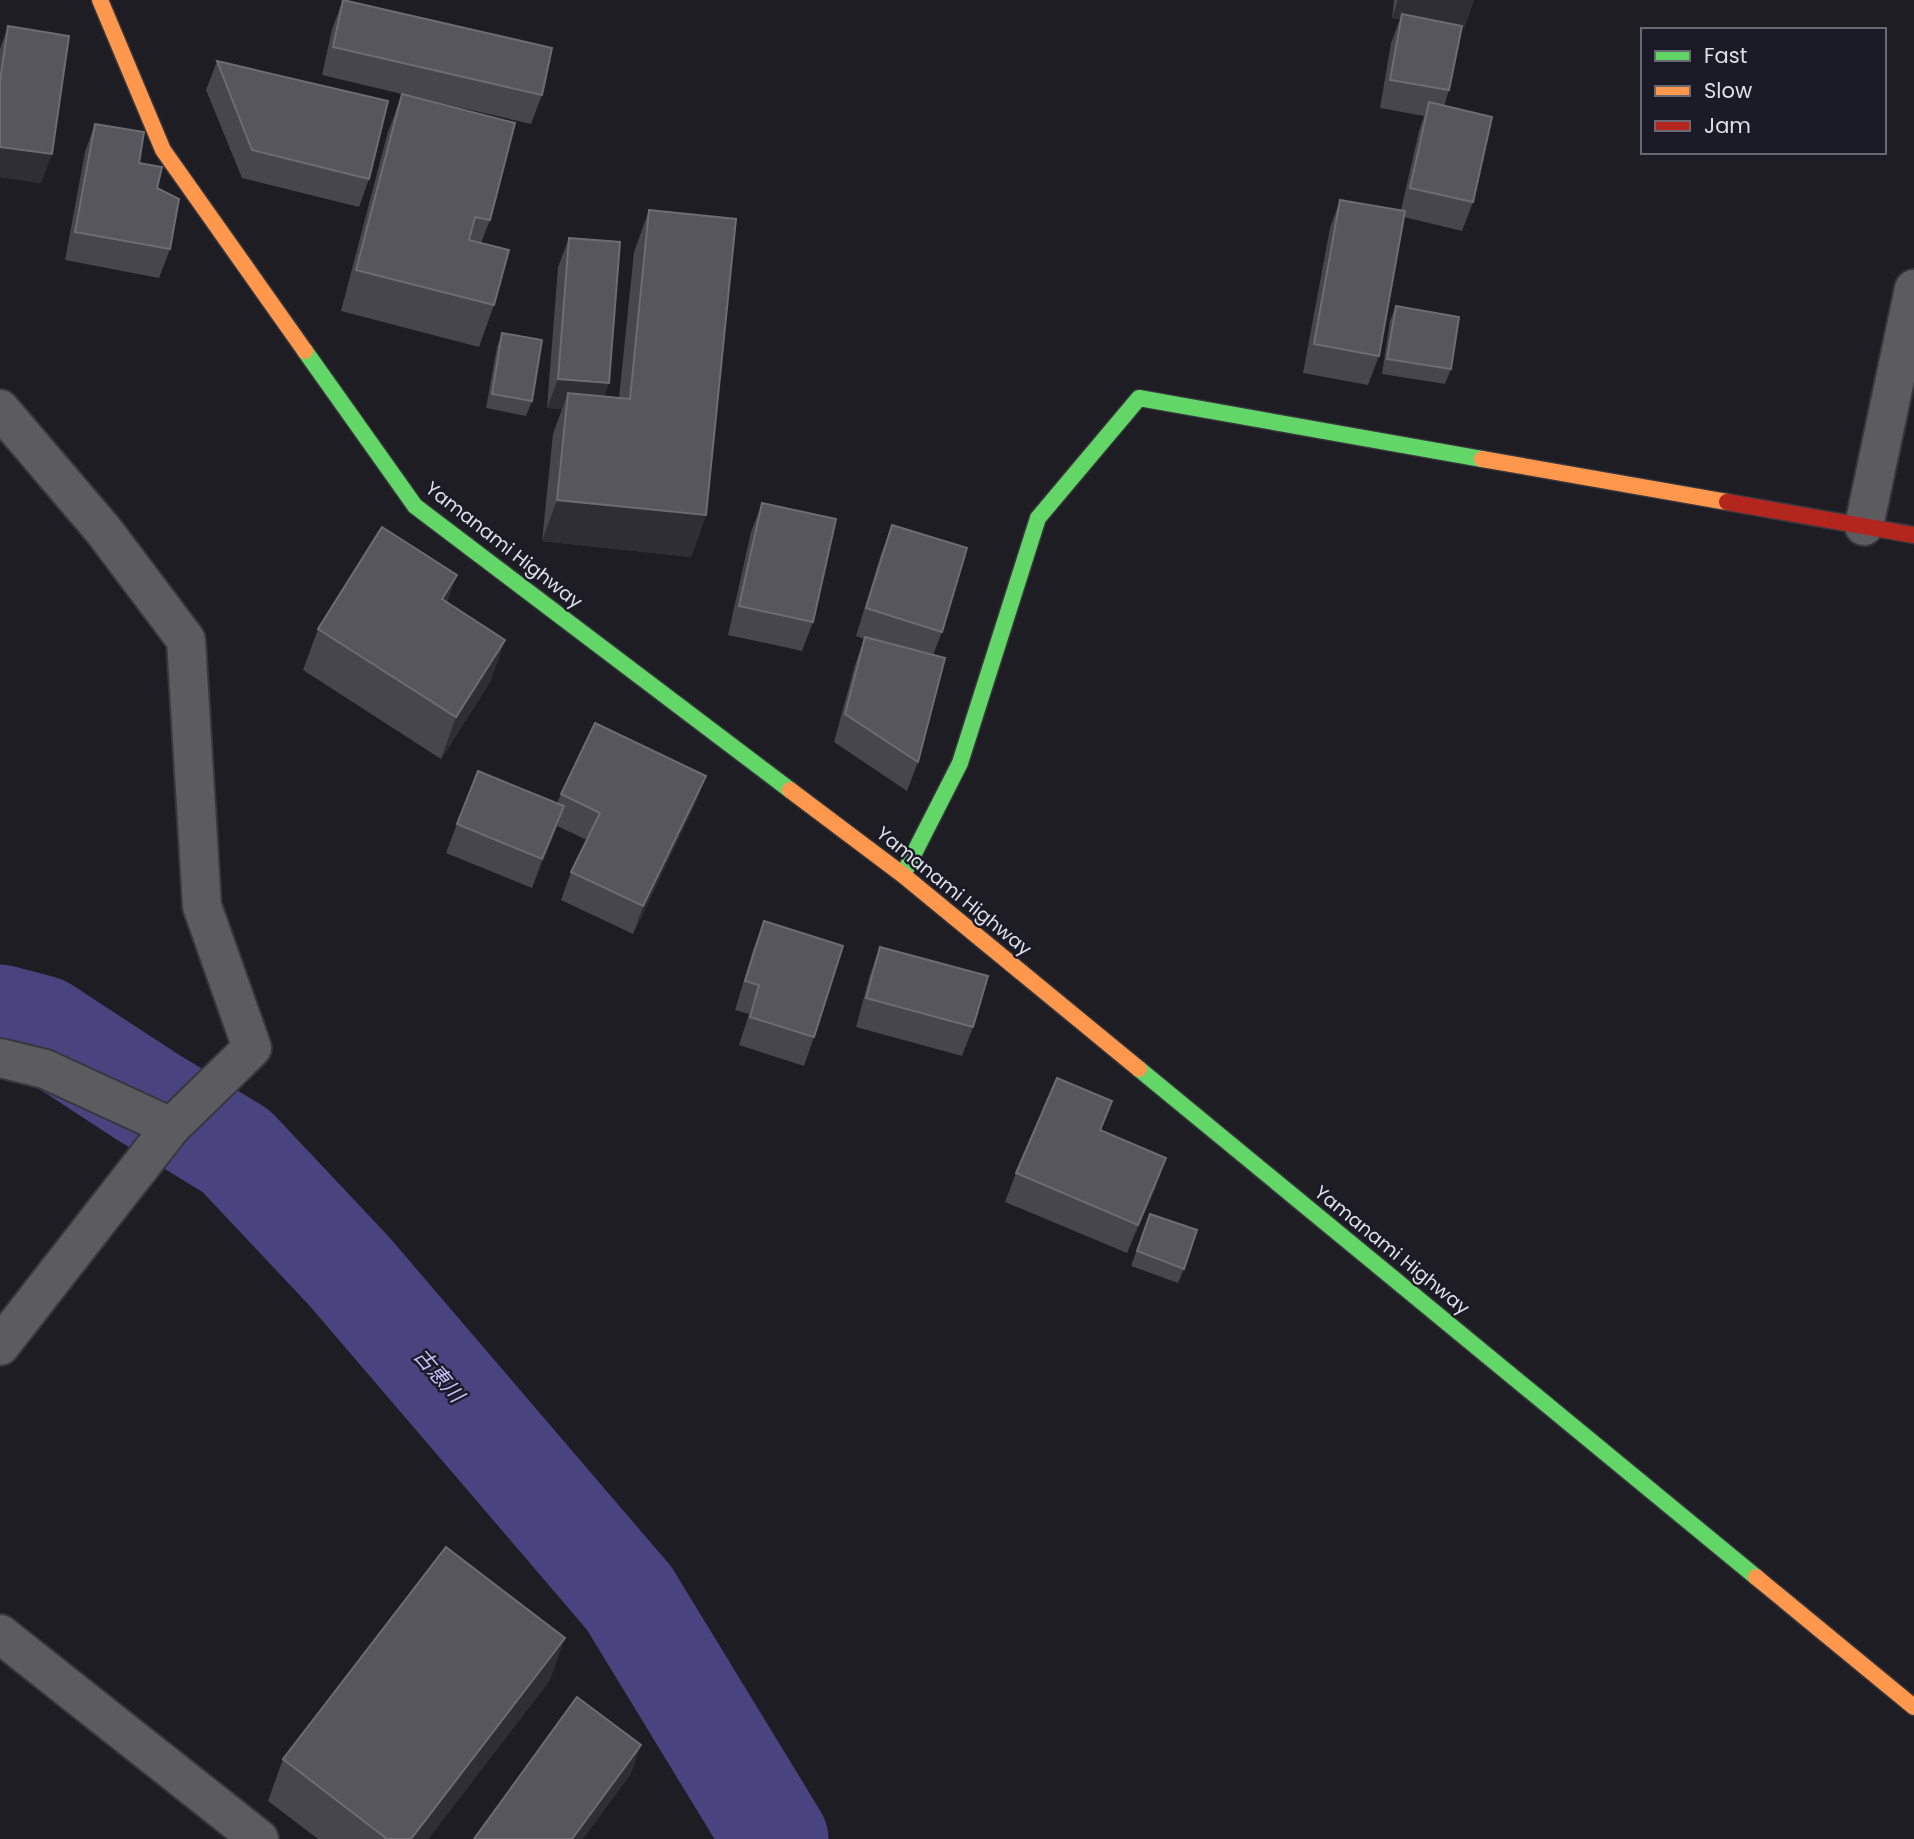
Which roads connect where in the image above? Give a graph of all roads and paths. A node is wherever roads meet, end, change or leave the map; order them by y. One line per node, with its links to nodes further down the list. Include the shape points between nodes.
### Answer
1 (100, 0): 6 (main road, Yamanami Highway, via 163,150 415,506)
2 (1914, 289): 4 (street)
3 (0, 409): 8 (street, via 104,531 186,640 202,906 252,1048)
4 (1864, 526): 5 (main road); 6 (main road, via 1139,398 1038,518 960,763)
5 (1914, 535)
6 (904, 875): 11 (main road, Yamanami Highway)
7 (0, 1058): 8 (street, via 44,1069)
8 (171, 1127): 9 (street)
9 (0, 1346)
10 (0, 1634): 12 (street)
11 (1914, 1707)
12 (259, 1839)

